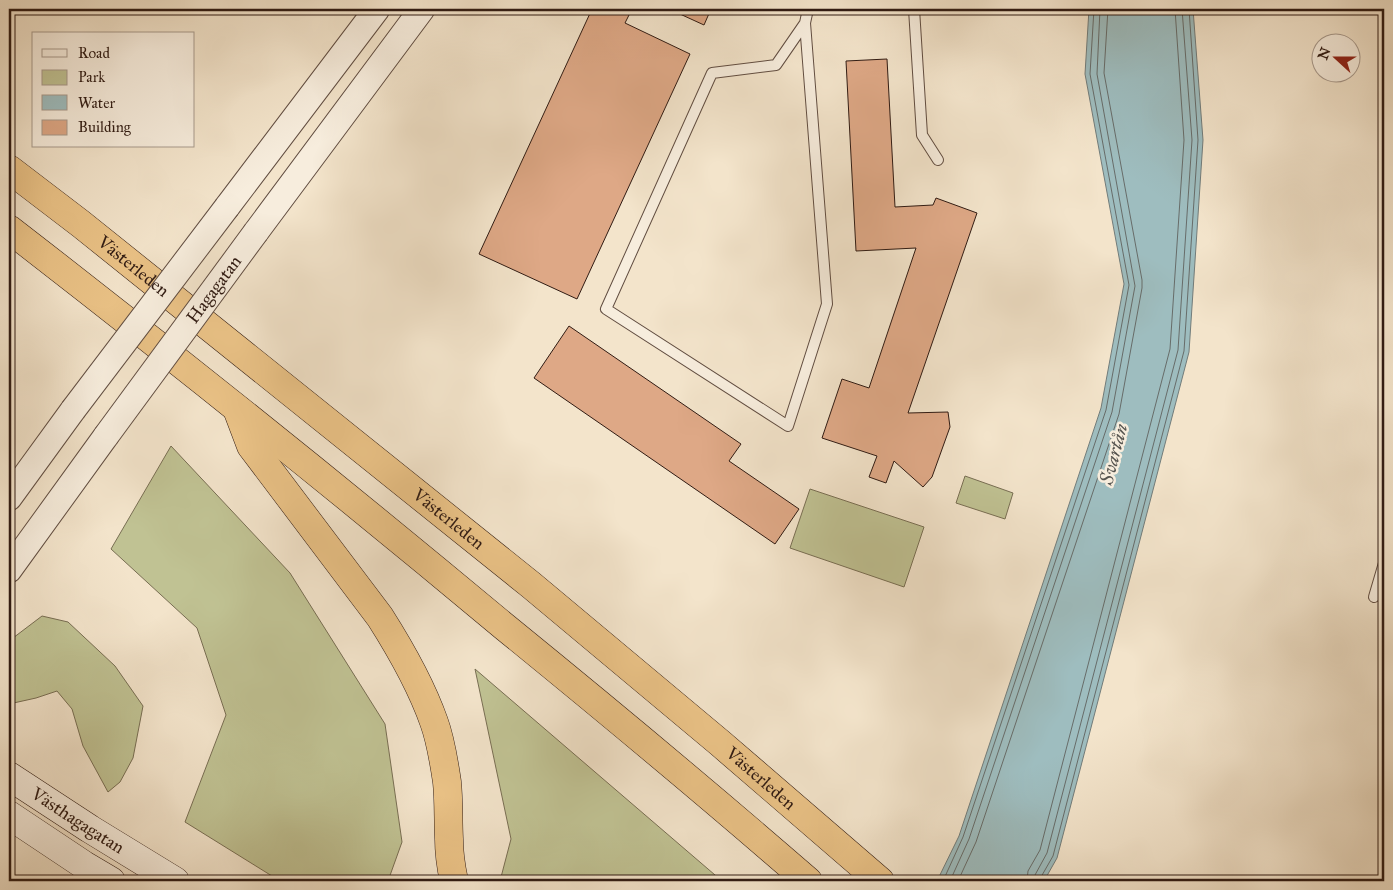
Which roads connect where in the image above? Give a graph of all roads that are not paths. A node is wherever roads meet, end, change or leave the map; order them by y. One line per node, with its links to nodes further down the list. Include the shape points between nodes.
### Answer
1 (377, 9): 10 (street, bridge)
2 (422, 9): 12 (street, Hagagatan, bridge)
3 (808, 9): 5 (lane)
4 (914, 9): 6 (lane, via 922,135)
5 (805, 23): 5 (lane, via 827,304 788,426 606,309 712,73 776,65)
6 (938, 160)
7 (9, 168): 20 (highway, Västerleden, via 531,585)
8 (9, 229): 9 (highway)
9 (236, 408): 16 (highway, via 251,446 380,617 425,700 435,724 447,783); 19 (highway, via 369,514)
10 (9, 498)
11 (1384, 563): 13 (lane)
12 (9, 570)
13 (1374, 597)
14 (9, 776): 18 (main road, Västhagagatan)
15 (9, 815): 17 (main road, Västhagagatan)
16 (450, 875)
17 (111, 881)
18 (175, 881)
19 (808, 881)
20 (880, 881)

